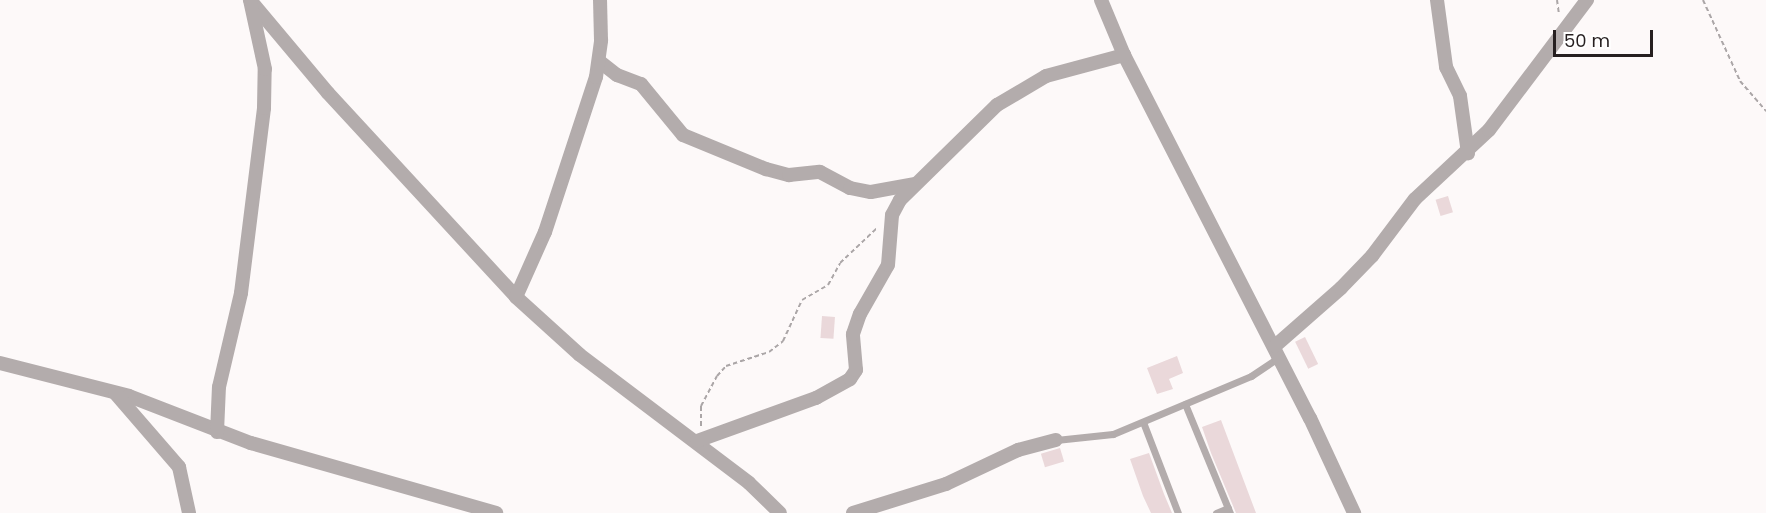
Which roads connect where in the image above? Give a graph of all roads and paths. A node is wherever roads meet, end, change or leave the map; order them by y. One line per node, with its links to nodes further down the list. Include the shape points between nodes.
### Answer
1 (250, 0): 13 (street, via 328,93); 19 (street, via 265,69 264,108 241,293 219,387)
2 (600, 0): 8 (street)
3 (1101, 0): 7 (street)
4 (1437, 0): 10 (street, via 1446,67 1460,96)
5 (1587, 0): 10 (street, via 1514,101)
6 (1703, 0): 9 (path, via 1740,81)
7 (1124, 55): 11 (street, via 1046,75 997,105); 14 (street)
8 (598, 62): 11 (street, via 640,84 683,135 780,174 820,172 850,188 871,192); 13 (street, via 571,161)
9 (1766, 111)
10 (1468, 153): 14 (street, via 1415,199 1372,256)
11 (915, 184): 12 (street)
12 (892, 215): 20 (path, via 840,263 828,285 802,300 783,341 769,352 726,366 717,376 701,406); 20 (street, via 888,265 860,314 852,346 856,370 850,379 816,398)
13 (516, 297): 20 (street, via 580,355)
14 (1277, 351): 17 (lane, via 1251,376); 29 (street)
15 (0, 363): 16 (street)
16 (115, 393): 19 (street); 23 (street, via 179,467)
17 (1185, 404): 18 (lane); 22 (lane)
18 (1143, 422): 21 (lane, via 1113,434); 27 (lane)
19 (217, 432): 24 (street)
20 (702, 440): 25 (street)
21 (1056, 440): 26 (street, via 1018,450 946,484)
22 (1229, 510): 28 (lane)
23 (189, 513)
24 (496, 513)
25 (780, 513)
26 (853, 513)
27 (1178, 513)
28 (1216, 513)
29 (1354, 513)

